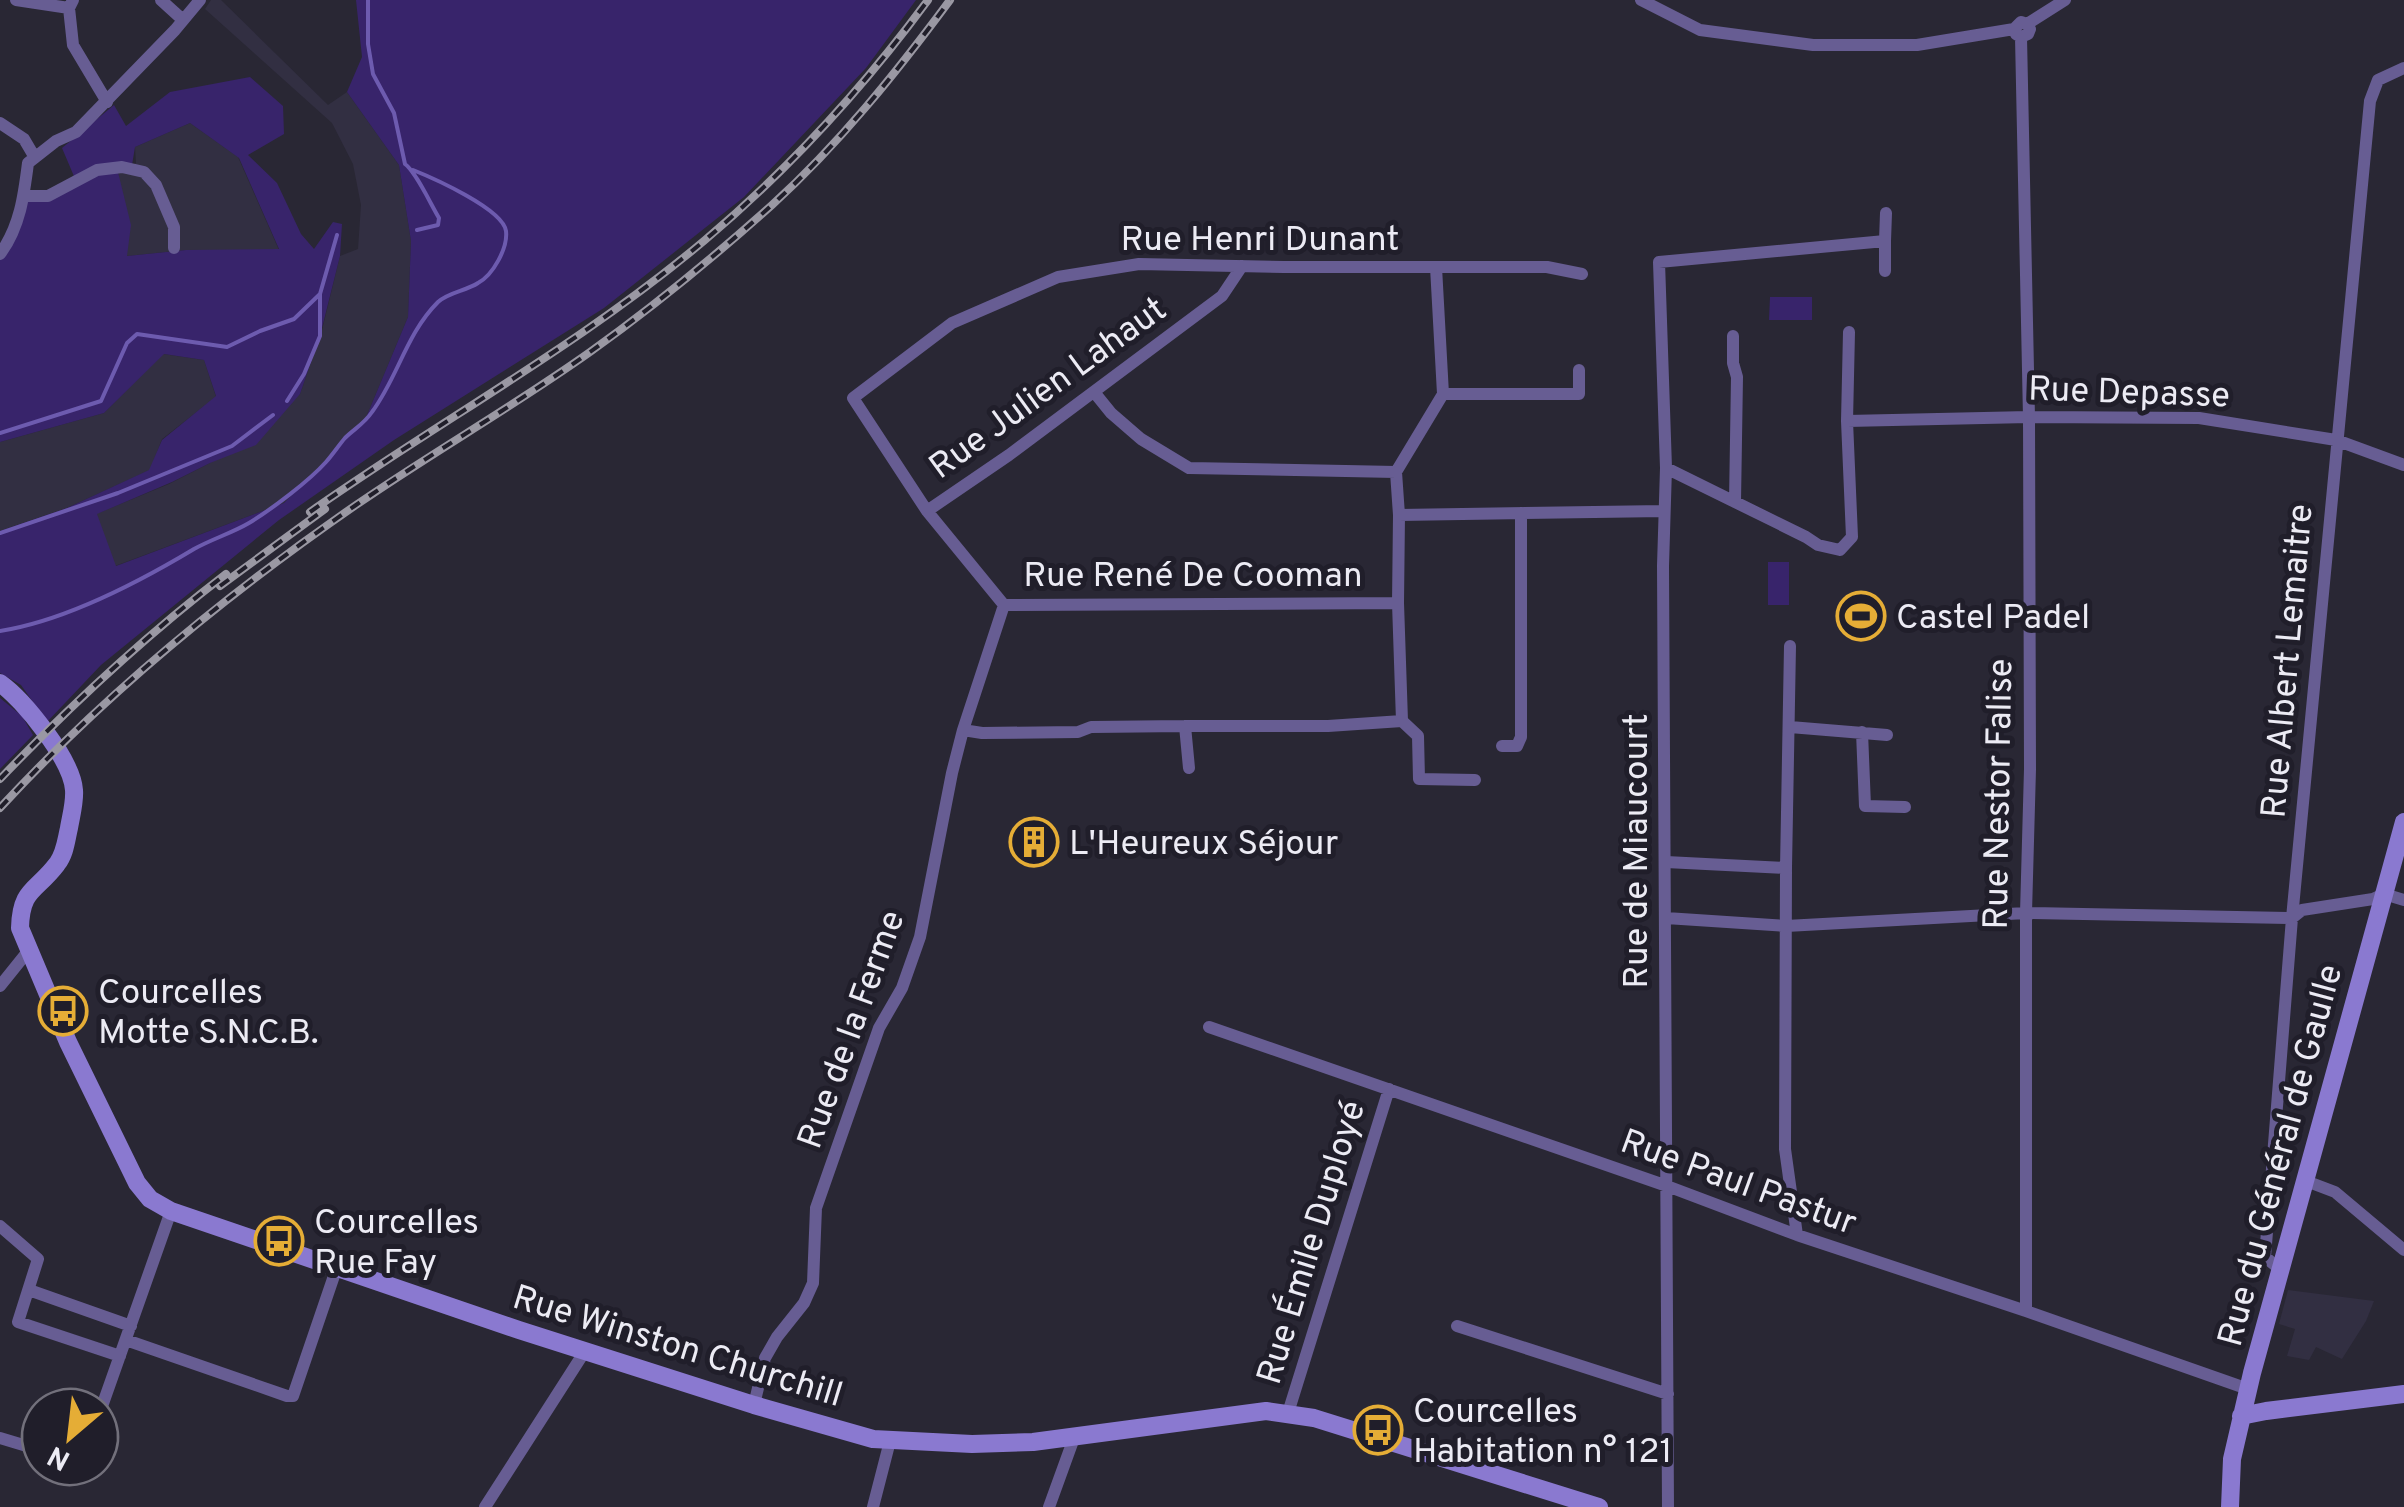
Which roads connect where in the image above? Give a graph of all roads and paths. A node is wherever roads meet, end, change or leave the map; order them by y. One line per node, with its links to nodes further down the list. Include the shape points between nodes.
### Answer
1 (16, 0): 6 (street)
2 (161, 0): 7 (street)
3 (200, 0): 7 (street)
4 (1641, 0): 8 (street, via 1700,30 1812,45 1917,45)
5 (2065, 0): 8 (street)
6 (71, 4): 10 (street, via 73,45)
7 (183, 20): 10 (street)
8 (2021, 30): 28 (street, Rue Nestor Falise)
9 (2404, 68): 30 (street, Rue Albert Lemaitre, via 2378,80 2370,101)
10 (107, 102): 12 (street, via 76,132)
11 (0, 123): 12 (street)
12 (34, 156): 13 (street)
13 (24, 196): 16 (street, via 48,196 98,170 144,172 174,227); 17 (street)
14 (1886, 214): 15 (street)
15 (1884, 241): 20 (street); 32 (street, Rue de Miaucourt, via 1660,262)
16 (174, 248)
17 (0, 254)
18 (1242, 266): 19 (street, Rue Henri Dunant); 25 (street, Rue Julien Lahaut, via 1222,296); 27 (street, Rue Henri Dunant, via 1139,264 1058,277 952,323)
19 (1436, 267): 21 (street, Rue Henri Dunant, via 1547,267); 26 (street)
20 (1885, 271)
21 (1582, 274)
22 (1849, 332): 29 (street)
23 (1732, 336): 34 (street)
24 (1579, 370): 26 (street, via 1579,394)
25 (1094, 392): 33 (street, via 1141,439 1189,468); 35 (street, Rue Julien Lahaut)
26 (1443, 394): 33 (street)
27 (853, 398): 35 (street, Rue René De Cooman)
28 (2029, 417): 29 (street, Rue Depasse); 30 (street, Rue Depasse, via 2199,418); 58 (street, Rue Nestor Falise)
29 (1846, 421): 34 (street, via 1852,537 1840,550 1818,546)
30 (2336, 440): 31 (street, Rue Depasse); 60 (street, Rue Albert Lemaitre)
31 (2404, 465)
32 (1666, 468): 34 (street); 36 (street, Rue de Miaucourt)
33 (1396, 472): 38 (street)
34 (1735, 502)
35 (927, 512): 40 (street, Rue René De Cooman)
36 (1664, 512): 37 (street); 54 (street, Rue de Miaucourt)
37 (1522, 513): 38 (street); 49 (street, via 1521,738 1517,746)
38 (1399, 516): 39 (street)
39 (1398, 603): 40 (street, Rue René De Cooman); 43 (street)
40 (1004, 605): 46 (street, Rue de la Ferme)
41 (1790, 646): 45 (street)
42 (0, 683): 62 (main road, Rue Winston Churchill, via 36,719 68,767 74,790 66,848 26,895 21,912)
43 (1402, 720): 44 (street); 51 (street, via 1418,736 1419,778)
44 (1185, 726): 46 (street); 50 (street)
45 (1790, 726): 47 (street); 55 (street)
46 (963, 730): 85 (street, Rue de la Ferme, via 920,937 902,988 878,1028 816,1208 812,1283 765,1358)
47 (1862, 732): 48 (street); 52 (street, via 1865,806)
48 (1888, 735)
49 (1502, 746)
50 (1189, 768)
51 (1475, 780)
52 (1905, 807)
53 (2404, 822): 56 (main road, Rue du Général de Gaulle)
54 (1666, 862): 55 (street); 59 (street, Rue de Miaucourt)
55 (1786, 868): 61 (street)
56 (2384, 894): 57 (street); 60 (street, via 2302,910); 66 (main road, Rue du Général de Gaulle)
57 (2404, 900)
58 (2026, 913): 60 (street); 61 (street); 75 (street, Rue Nestor Falise)
59 (1666, 918): 61 (street); 67 (street, Rue de Miaucourt)
60 (2292, 918): 73 (street, Rue Albert Lemaitre, via 2265,1257)
61 (1786, 926): 70 (street, via 1786,1149)
62 (29, 950): 63 (street); 68 (main road, Rue Winston Churchill, via 136,1183)
63 (0, 986)
64 (1209, 1027): 65 (street, Rue Paul Pastur)
65 (1390, 1089): 67 (street, Rue Paul Pastur); 86 (street, Rue Émile Duployé)
66 (2306, 1181): 71 (street, via 2335,1192); 73 (main road, Rue du Général de Gaulle)
67 (1667, 1186): 70 (street, Rue Paul Pastur); 83 (street, Rue de Miaucourt)
68 (171, 1211): 72 (main road, Rue Winston Churchill); 76 (street)
69 (0, 1226): 74 (street, via 38,1259)
70 (1798, 1235): 75 (street, Rue Paul Pastur)
71 (2404, 1250)
72 (337, 1268): 78 (street, via 293,1396); 79 (main road, Rue Winston Churchill)
73 (2281, 1270): 82 (main road, Rue du Général de Gaulle)
74 (29, 1290): 76 (street); 80 (street, via 18,1322)
75 (2026, 1311): 82 (street, Rue Paul Pastur)
76 (131, 1326): 78 (street)
77 (1456, 1326): 83 (street)
78 (126, 1340): 80 (street)
79 (585, 1351): 85 (main road, Rue Winston Churchill); 90 (street)
80 (120, 1356): 81 (street)
81 (109, 1387)
82 (2248, 1389): 87 (main road, Rue du Général de Gaulle)
83 (1668, 1394): 94 (street, Rue de Miaucourt)
84 (2404, 1394): 87 (main road)
85 (754, 1405): 89 (main road, Rue Winston Churchill)
86 (1288, 1413): 88 (main road, Rue Winston Churchill); 93 (main road, Rue Winston Churchill)
87 (2241, 1416): 95 (main road, Rue du Général de Gaulle)
88 (1074, 1438): 89 (main road, Rue Winston Churchill); 92 (street)
89 (890, 1441): 91 (street)
90 (485, 1507)
91 (873, 1507)
92 (1049, 1507)
93 (1599, 1507)
94 (1668, 1507)
95 (2230, 1507)

